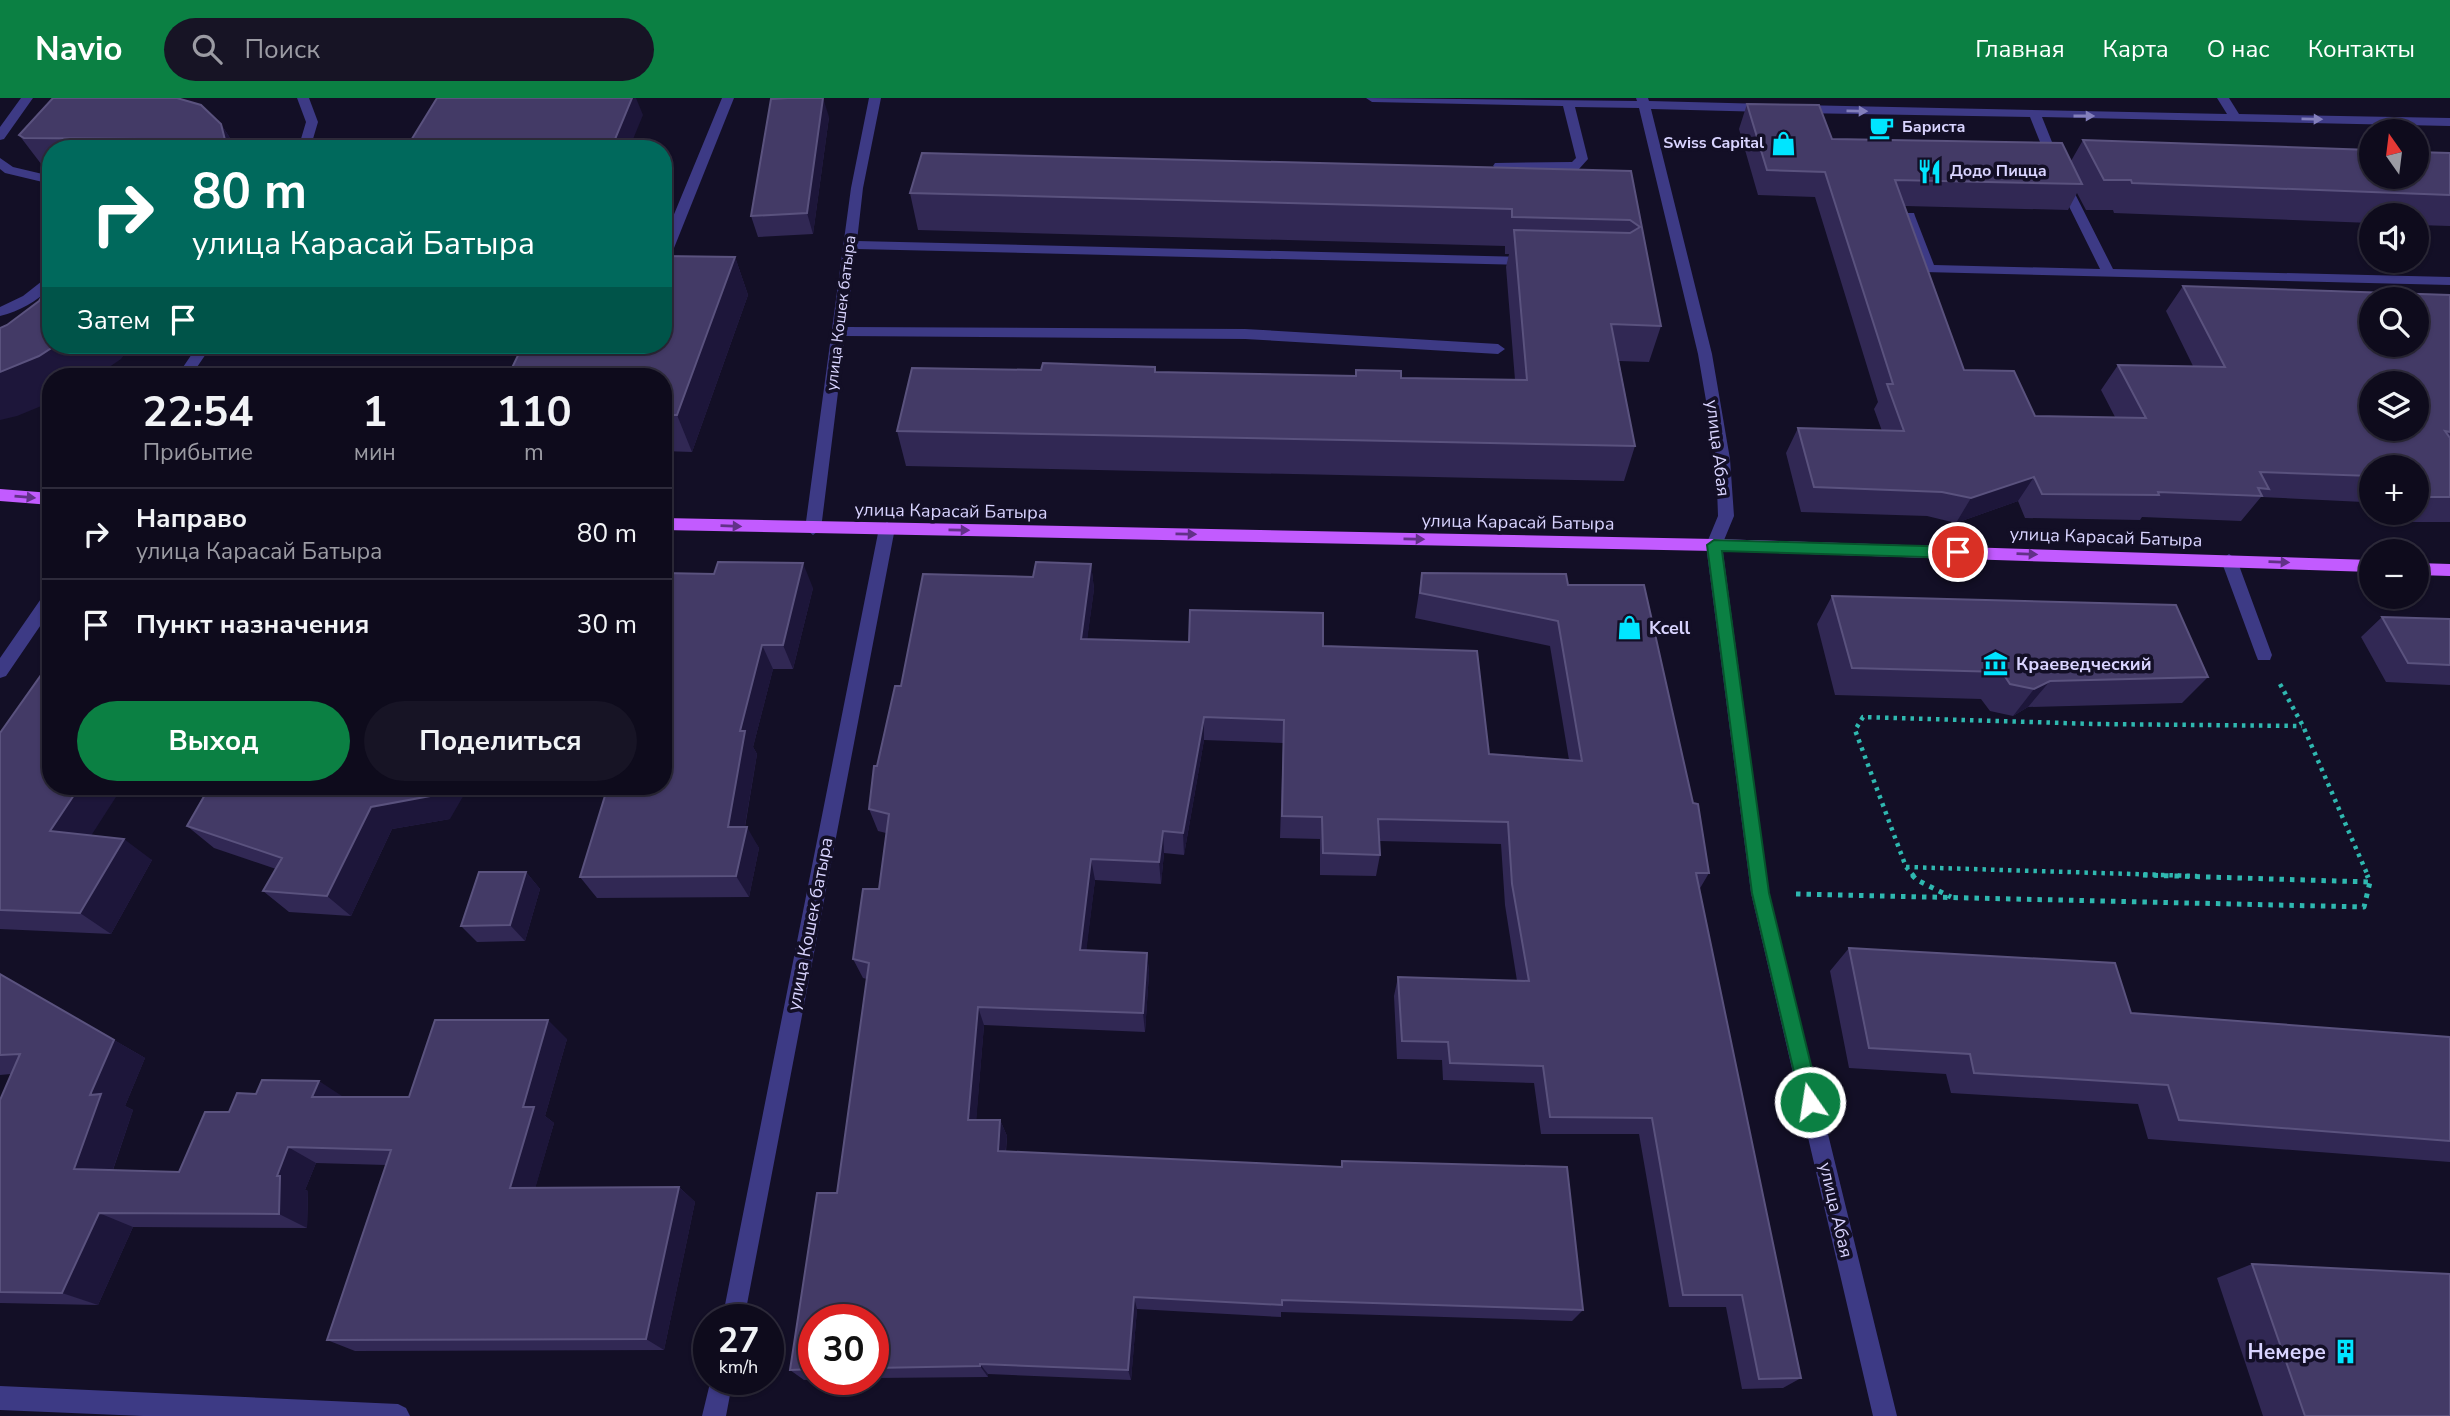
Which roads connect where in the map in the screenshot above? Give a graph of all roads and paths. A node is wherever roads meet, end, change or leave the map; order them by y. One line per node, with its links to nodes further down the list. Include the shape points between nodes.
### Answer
1 (27, 98): 12 (street)
2 (303, 98): 13 (street, via 312,122)
3 (728, 98): 18 (street)
4 (875, 98): 19 (street, улица Кошек батыра)
5 (1372, 98): 8 (street)
6 (2223, 98): 10 (street)
7 (1643, 102): 8 (street); 9 (street, one-way to 9); 32 (street, улица Абая, via 1705,354 1723,459 1726,516)
8 (1568, 104): 15 (street, via 1582,159 1575,166)
9 (2035, 115): 10 (street, one-way to 10); 21 (street)
10 (2235, 117): 11 (street, one-way to 11)
11 (2450, 122)
12 (0, 136)
13 (307, 140)
14 (0, 162): 16 (street, via 9,170)
15 (1499, 166)
16 (42, 178)
17 (1909, 216): 21 (street, via 1929,270)
18 (672, 236)
19 (850, 245): 20 (street); 25 (street, улица Кошек батыра)
20 (1538, 261)
21 (2108, 272): 22 (street)
22 (2450, 281)
23 (42, 290): 24 (street)
24 (0, 312)
25 (838, 331): 26 (street, via 1245,334); 31 (street, улица Кошек батыра)
26 (1498, 349)
27 (0, 495): 28 (main road, one-way to 28)
28 (42, 498)
29 (672, 524): 31 (main road, улица Карасай Батыра, one-way to 31)
30 (887, 528): 31 (main road, улица Карасай Батыра); 32 (main road, улица Карасай Батыра, one-way to 32); 45 (street, улица Кошек батыра)
31 (813, 529)
32 (1714, 545): 33 (main road, улица Карасай Батыра, one-way to 33); 43 (street, улица Абая)
33 (2229, 560): 34 (main road, улица Карасай Батыра, one-way to 34); 38 (street)
34 (2359, 565)
35 (2429, 569): 36 (main road)
36 (2450, 570)
37 (42, 610): 39 (street)
38 (2264, 655): 40 (path)
39 (0, 671)
40 (2303, 726): 41 (path, via 1863,717 1855,730); 42 (path)
41 (1906, 867): 42 (path); 44 (path, via 1916,880)
42 (2370, 882): 44 (path, via 2364,906)
43 (1760, 893): 44 (path); 50 (street, улица Абая)
44 (1953, 898)
45 (736, 1304)
46 (719, 1395): 49 (street)
47 (0, 1398): 48 (street)
48 (397, 1416)
49 (714, 1416)
50 (1885, 1416)

